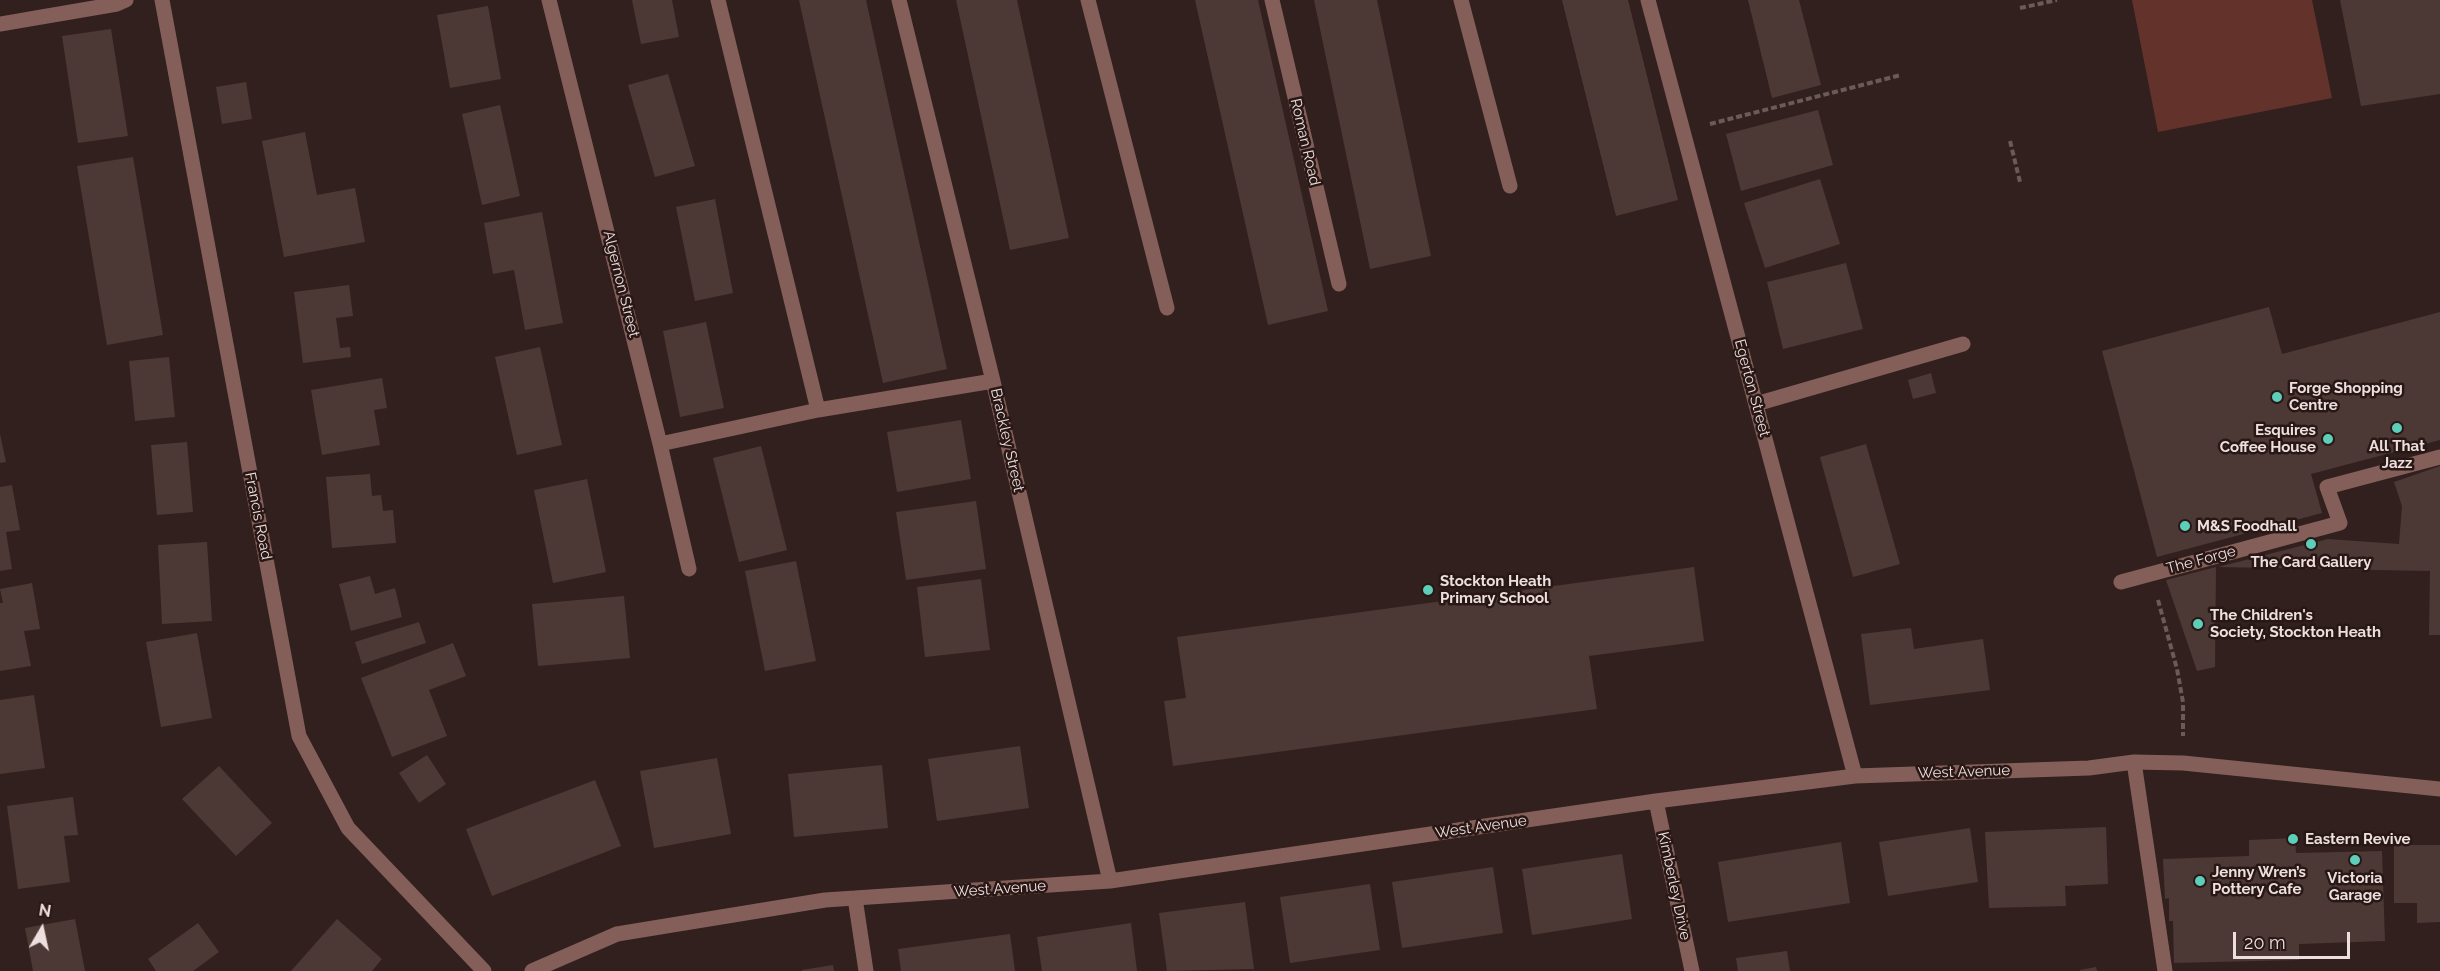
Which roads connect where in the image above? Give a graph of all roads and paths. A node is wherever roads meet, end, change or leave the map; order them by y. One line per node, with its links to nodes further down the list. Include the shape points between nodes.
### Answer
1 (126, 0): 12 (street)
2 (162, 0): 36 (street, Francis Road, via 299,736 348,828)
3 (549, 0): 24 (street, Algernon Street)
4 (718, 0): 23 (street)
5 (899, 0): 21 (street, Brackley Street)
6 (1088, 0): 19 (street)
7 (1272, 0): 18 (street, Roman Road)
8 (1461, 0): 17 (street)
9 (1648, 0): 14 (street, Egerton Street)
10 (2057, 0): 11 (path)
11 (2020, 8)
12 (0, 24)
13 (1901, 75): 14 (path)
14 (1684, 130): 22 (street, Egerton Street)
15 (2010, 141): 16 (path)
16 (2020, 182)
17 (1510, 186)
18 (1339, 284)
19 (1167, 308)
20 (1963, 344): 22 (street)
21 (993, 381): 23 (street); 34 (street, Brackley Street)
22 (1756, 404): 31 (street, Egerton Street)
23 (818, 410): 24 (street)
24 (660, 444): 26 (street, Algernon Street)
25 (2440, 457): 27 (street, The Forge, via 2327,486 2340,523)
26 (689, 569)
27 (2151, 573): 28 (street, The Forge); 30 (path, via 2183,702)
28 (2121, 582)
29 (2134, 762): 30 (street, West Avenue); 31 (street, West Avenue, via 2089,768); 40 (street)
30 (2182, 763): 32 (street, West Avenue)
31 (1855, 776): 33 (street, West Avenue)
32 (2440, 789)
33 (1656, 801): 34 (street, West Avenue); 39 (street, Kimberley Drive)
34 (1110, 881): 35 (street, West Avenue)
35 (855, 898): 37 (street, West Avenue, via 617,934); 38 (street)
36 (484, 971)
37 (532, 971)
38 (866, 971)
39 (1692, 971)
40 (2165, 971)

